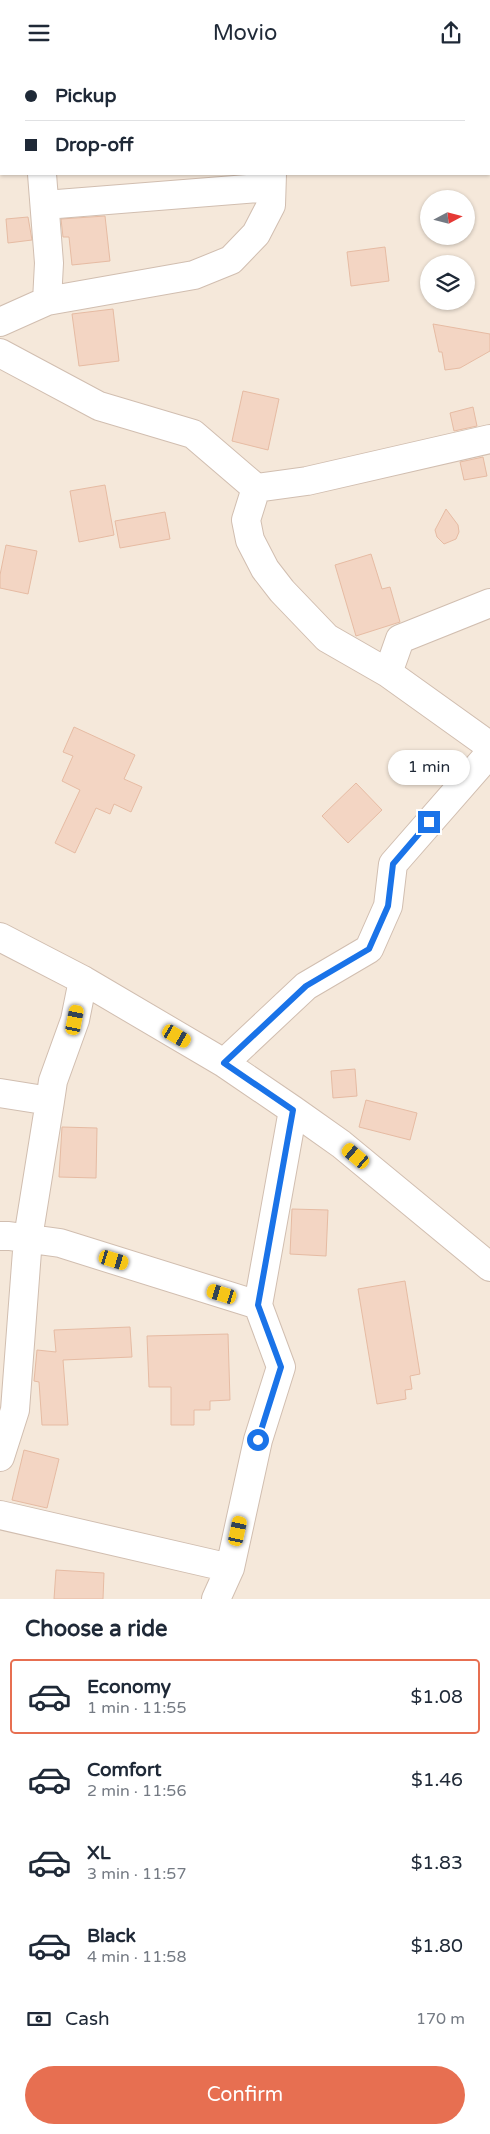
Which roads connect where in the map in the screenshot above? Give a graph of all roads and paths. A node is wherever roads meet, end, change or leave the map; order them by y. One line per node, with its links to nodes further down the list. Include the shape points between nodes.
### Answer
1 (42, 175): 3 (street)
2 (272, 180): 3 (street); 4 (street, via 271,205 256,234 231,260 194,275)
3 (45, 205): 4 (street, via 49,263)
4 (47, 301): 5 (street)
5 (0, 322)
6 (0, 353): 8 (street, via 99,406 193,434)
7 (490, 439): 8 (street, via 307,481)
8 (256, 488): 10 (street, via 246,520 250,540 265,569 327,638)
9 (490, 603): 10 (street, via 400,639)
10 (388, 673): 11 (street)
11 (490, 746)
12 (490, 753): 15 (street, via 393,864 388,906 369,949 306,986)
13 (0, 937): 14 (street)
14 (83, 980): 15 (street); 17 (street, via 75,1020 53,1081)
15 (224, 1063): 18 (street)
16 (0, 1093): 17 (street)
17 (50, 1101): 20 (street)
18 (293, 1110): 21 (street, via 341,1144); 22 (street)
19 (0, 1236): 20 (street)
20 (28, 1238): 22 (street, via 60,1243); 23 (street, via 15,1410)
21 (490, 1267)
22 (258, 1305): 25 (street, via 281,1367 258,1440)
23 (0, 1457)
24 (0, 1515): 25 (street)
25 (230, 1568): 26 (street)
26 (216, 1599)

